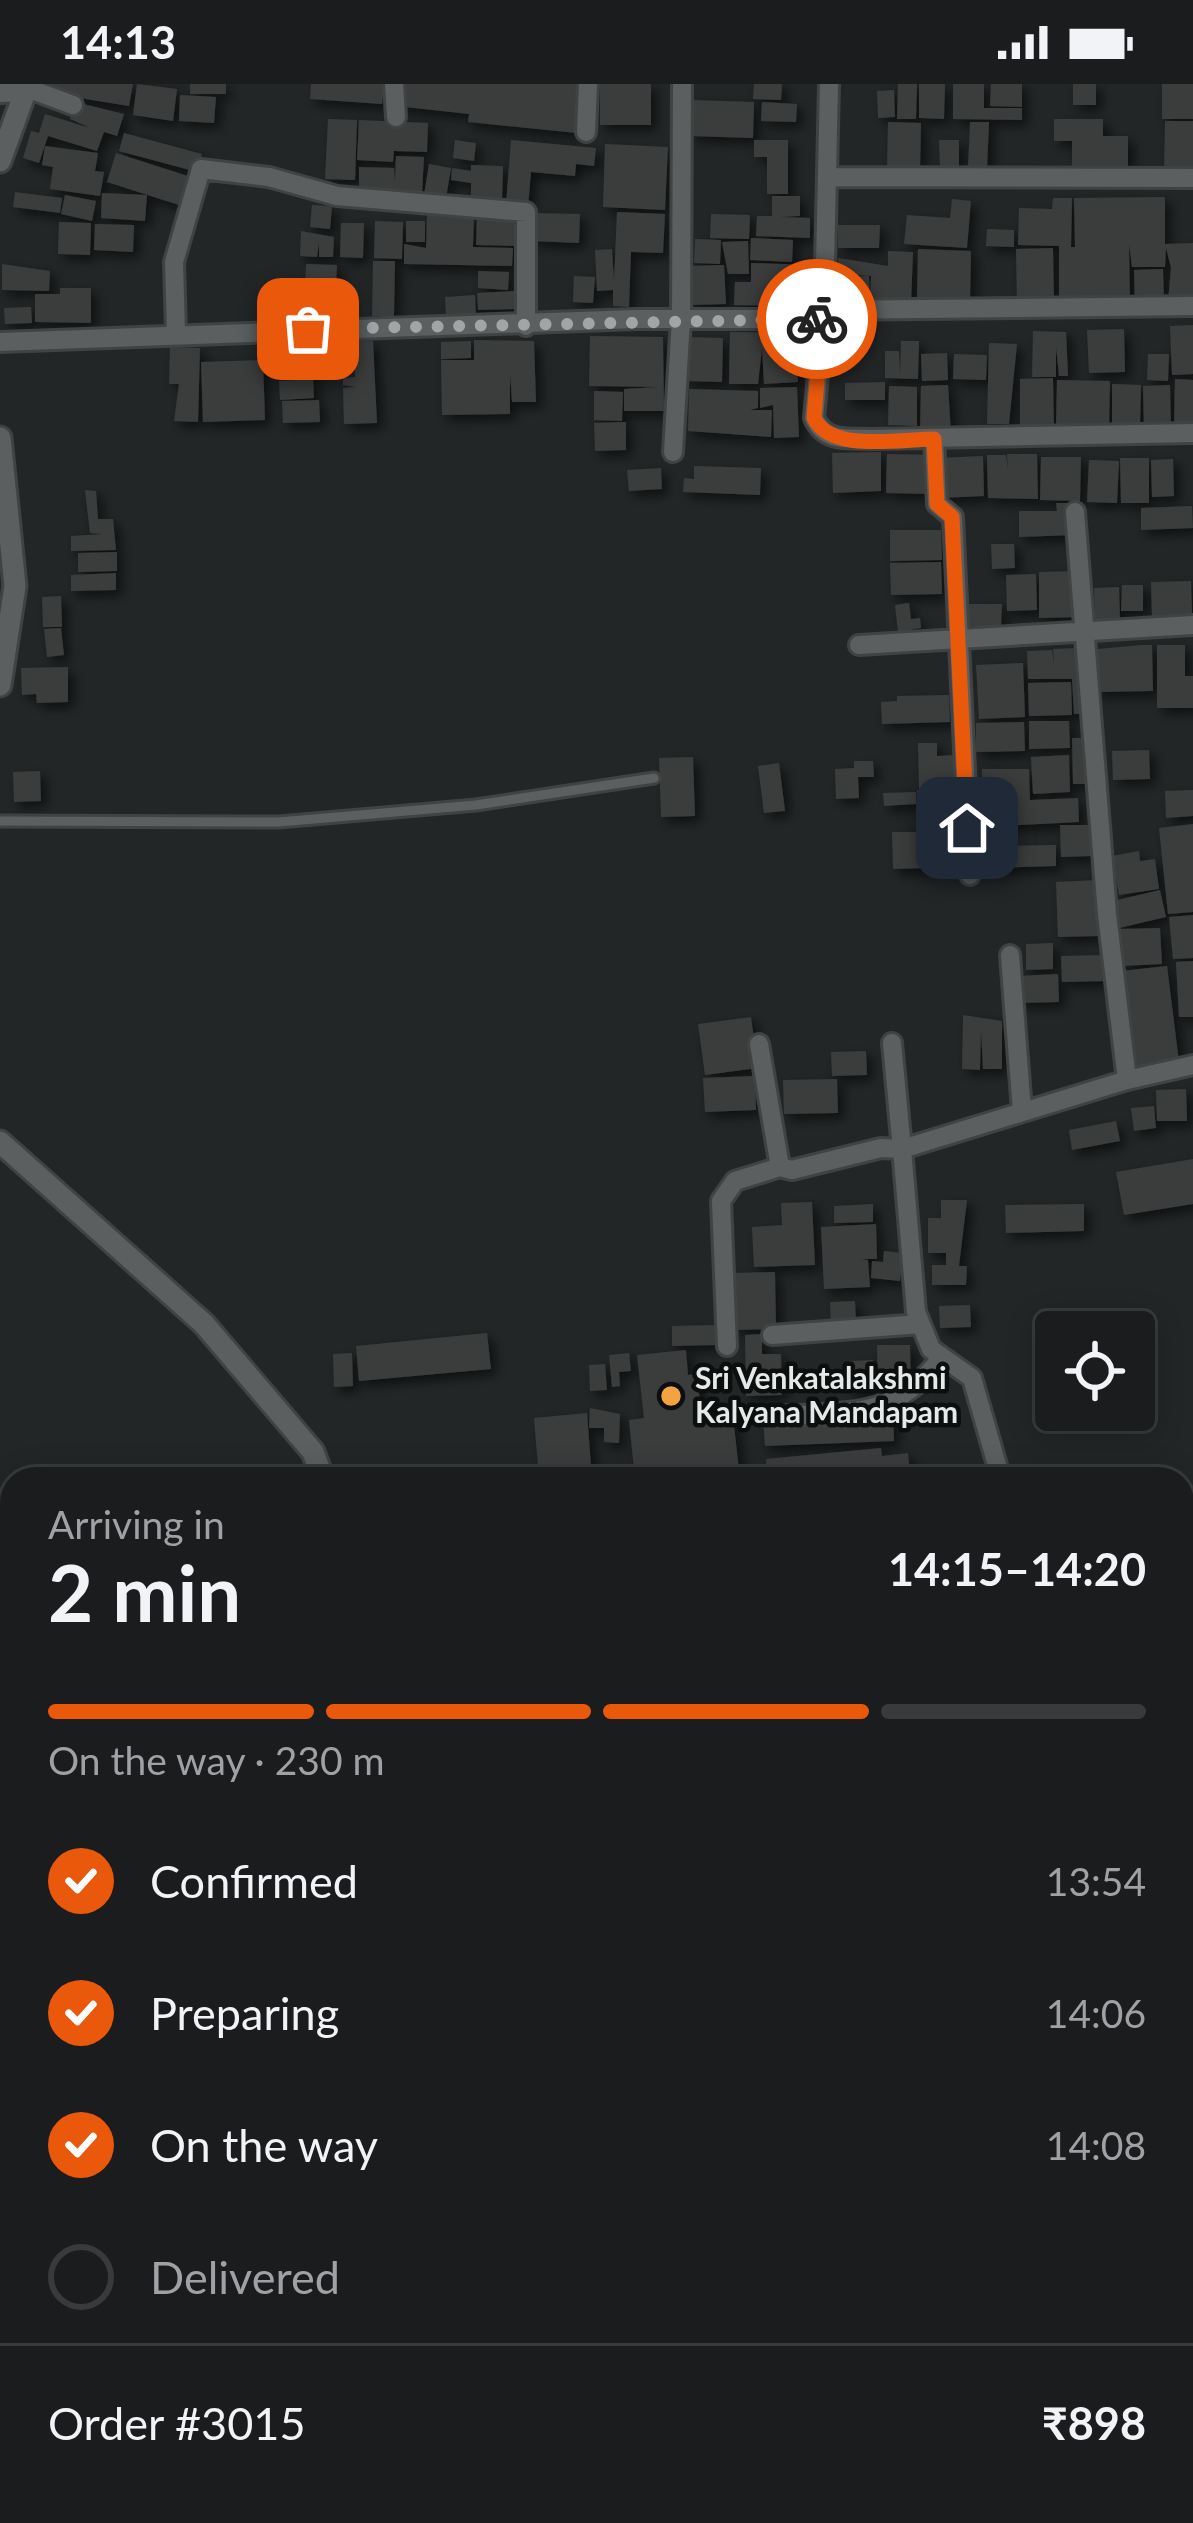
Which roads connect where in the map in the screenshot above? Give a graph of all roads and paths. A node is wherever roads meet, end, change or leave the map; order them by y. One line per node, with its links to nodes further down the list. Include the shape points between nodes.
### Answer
1 (394, 84): 8 (street)
2 (588, 84): 9 (street)
3 (682, 84): 15 (street)
4 (829, 84): 11 (street)
5 (27, 88): 6 (street); 7 (street); 10 (street)
6 (0, 93)
7 (73, 105)
8 (396, 117)
9 (586, 132)
10 (0, 161)
11 (827, 177): 12 (street); 14 (street)
12 (1193, 178)
13 (1193, 306): 14 (street)
14 (823, 314): 15 (street); 20 (street, via 818,427 833,438)
15 (681, 319): 16 (street); 23 (street)
16 (526, 326): 17 (street); 17 (street, via 526,212 337,196 201,169 174,262)
17 (176, 332): 18 (street)
18 (0, 342)
19 (0, 438): 22 (street)
20 (934, 439): 21 (street); 27 (street, via 937,504 952,517)
21 (1192, 439)
22 (0, 451): 29 (street, via 16,586)
23 (674, 452)
24 (1075, 512): 26 (street)
25 (1193, 625): 26 (street)
26 (1088, 634): 27 (street); 37 (street)
27 (957, 639): 28 (street); 32 (street)
28 (859, 645)
29 (0, 685)
30 (654, 778): 31 (lane, via 476,805 279,821)
31 (0, 820)
32 (970, 875)
33 (1010, 955): 38 (street)
34 (892, 1043): 40 (street)
35 (759, 1044): 41 (street)
36 (1193, 1065): 37 (street)
37 (1127, 1080): 38 (street)
38 (1022, 1111): 40 (street)
39 (0, 1142): 47 (street, via 204,1324)
40 (902, 1150): 41 (street); 42 (street)
41 (780, 1167): 44 (street, via 735,1181 721,1201)
42 (921, 1324): 43 (street); 45 (street)
43 (772, 1335)
44 (727, 1346)
45 (941, 1358): 46 (street, via 919,1387 887,1408); 48 (street, via 972,1378)
46 (776, 1416)
47 (319, 1467)
48 (997, 1467)

